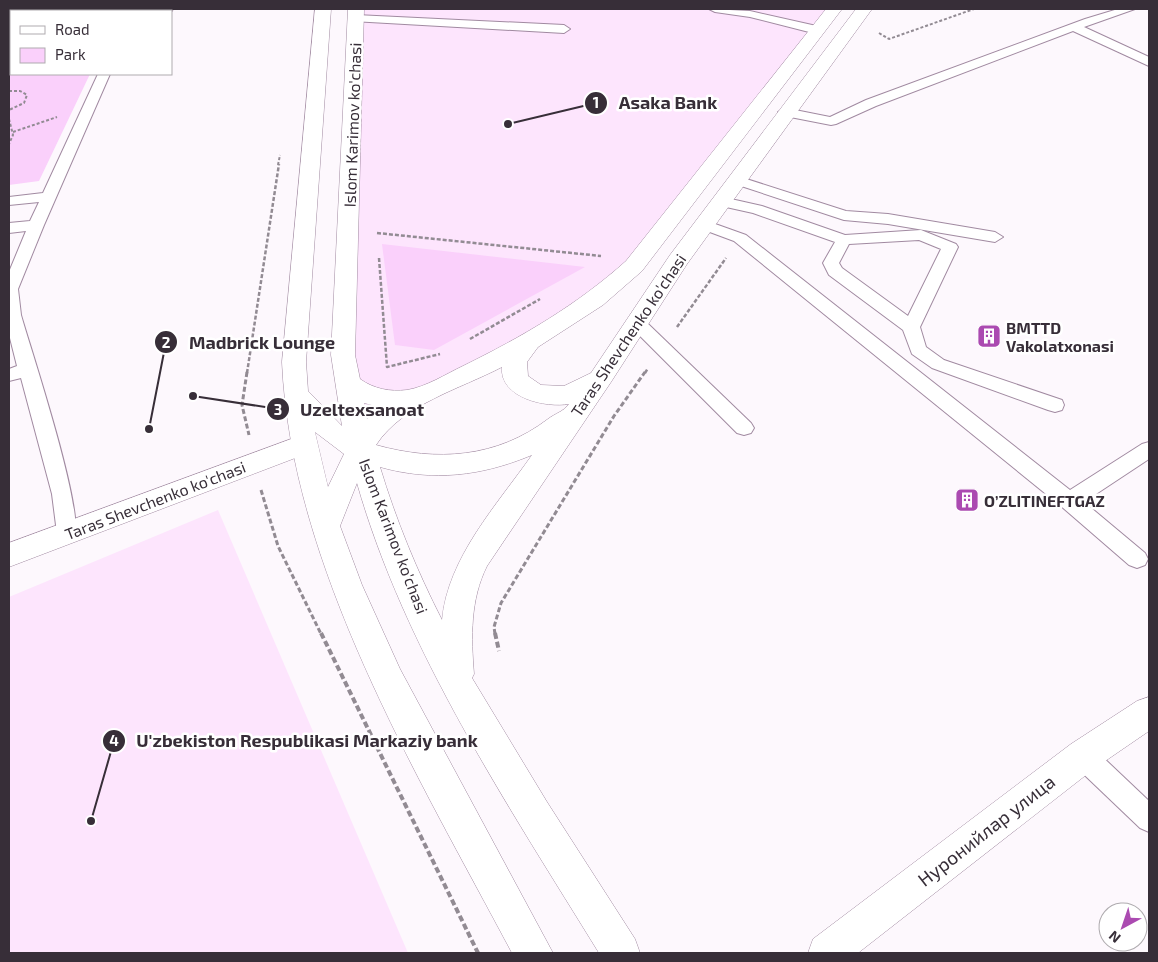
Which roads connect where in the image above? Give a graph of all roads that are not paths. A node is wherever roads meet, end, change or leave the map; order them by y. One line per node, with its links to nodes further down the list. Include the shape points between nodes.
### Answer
1 (323, 9): 33 (main road, via 294,362)
2 (715, 9): 6 (lane)
3 (834, 9): 10 (main road, Taras Shevchenko ko'chasi)
4 (864, 9): 13 (main road, Taras Shevchenko ko'chasi)
5 (1129, 9): 8 (lane)
6 (751, 11): 10 (lane)
7 (356, 14): 9 (lane); 32 (main road, Islom Karimov ko'chasi, via 343,355)
8 (1074, 27): 11 (lane); 13 (lane, via 830,121)
9 (564, 30)
10 (817, 30): 28 (main road, Taras Shevchenko ko'chasi, via 634,266 579,312)
11 (1149, 62)
12 (104, 75): 15 (lane)
13 (785, 112): 14 (main road, Taras Shevchenko ko'chasi)
14 (737, 180): 17 (main road, Taras Shevchenko ko'chasi); 21 (lane, via 844,215)
15 (48, 198): 16 (lane); 19 (lane)
16 (9, 201)
17 (722, 202): 18 (main road, Taras Shevchenko ko'chasi); 22 (lane, via 757,209)
18 (704, 225): 25 (main road, Taras Shevchenko ko'chasi); 41 (lane, via 740,238)
19 (36, 226): 20 (lane); 23 (lane)
20 (9, 228)
21 (996, 237)
22 (844, 240): 26 (lane, via 831,263 835,271); 26 (lane, via 922,235 950,248)
23 (27, 247): 24 (lane); 27 (lane, via 10,289)
24 (9, 249)
25 (636, 323): 31 (main road, Taras Shevchenko ko'chasi); 37 (lane)
26 (911, 327): 35 (lane, via 918,350 938,364)
27 (13, 337): 29 (lane)
28 (529, 343): 31 (main road, via 515,360 514,370 518,381 532,392 567,395 582,390); 34 (main road, Taras Shevchenko ko'chasi)
29 (27, 370): 30 (lane); 43 (lane, via 62,494)
30 (9, 375)
31 (602, 376): 36 (main road, Taras Shevchenko ko'chasi)
32 (346, 382): 34 (main road, Taras Shevchenko ko'chasi, via 380,399 402,400); 40 (main road, Islom Karimov ko'chasi)
33 (295, 392): 38 (main road); 40 (main road, via 330,431)
34 (425, 395): 40 (main road, Taras Shevchenko ko'chasi, via 379,422)
35 (1055, 405)
36 (578, 410): 40 (main road, via 554,430 527,445 469,465 422,466); 46 (main road, Taras Shevchenko ko'chasi, via 468,572 457,610)
37 (744, 428)
38 (302, 445): 42 (main road); 43 (main road, Taras Shevchenko ko'chasi)
39 (1149, 449): 41 (lane)
40 (360, 450): 42 (main road, Taras Shevchenko ko'chasi); 46 (main road, Islom Karimov ko'chasi, via 399,558)
41 (1069, 502): 45 (lane)
42 (325, 527): 50 (main road, via 370,644)
43 (68, 533): 44 (main road, Taras Shevchenko ko'chasi)
44 (9, 555)
45 (1137, 559)
46 (459, 688): 51 (main road, Islom Karimov ko'chasi)
47 (1149, 712): 48 (main road, Нуронийлар улица)
48 (1083, 756): 49 (lane); 52 (main road, Нуронийлар улица)
49 (1149, 819)
50 (533, 953)
51 (621, 953)
52 (827, 953)

